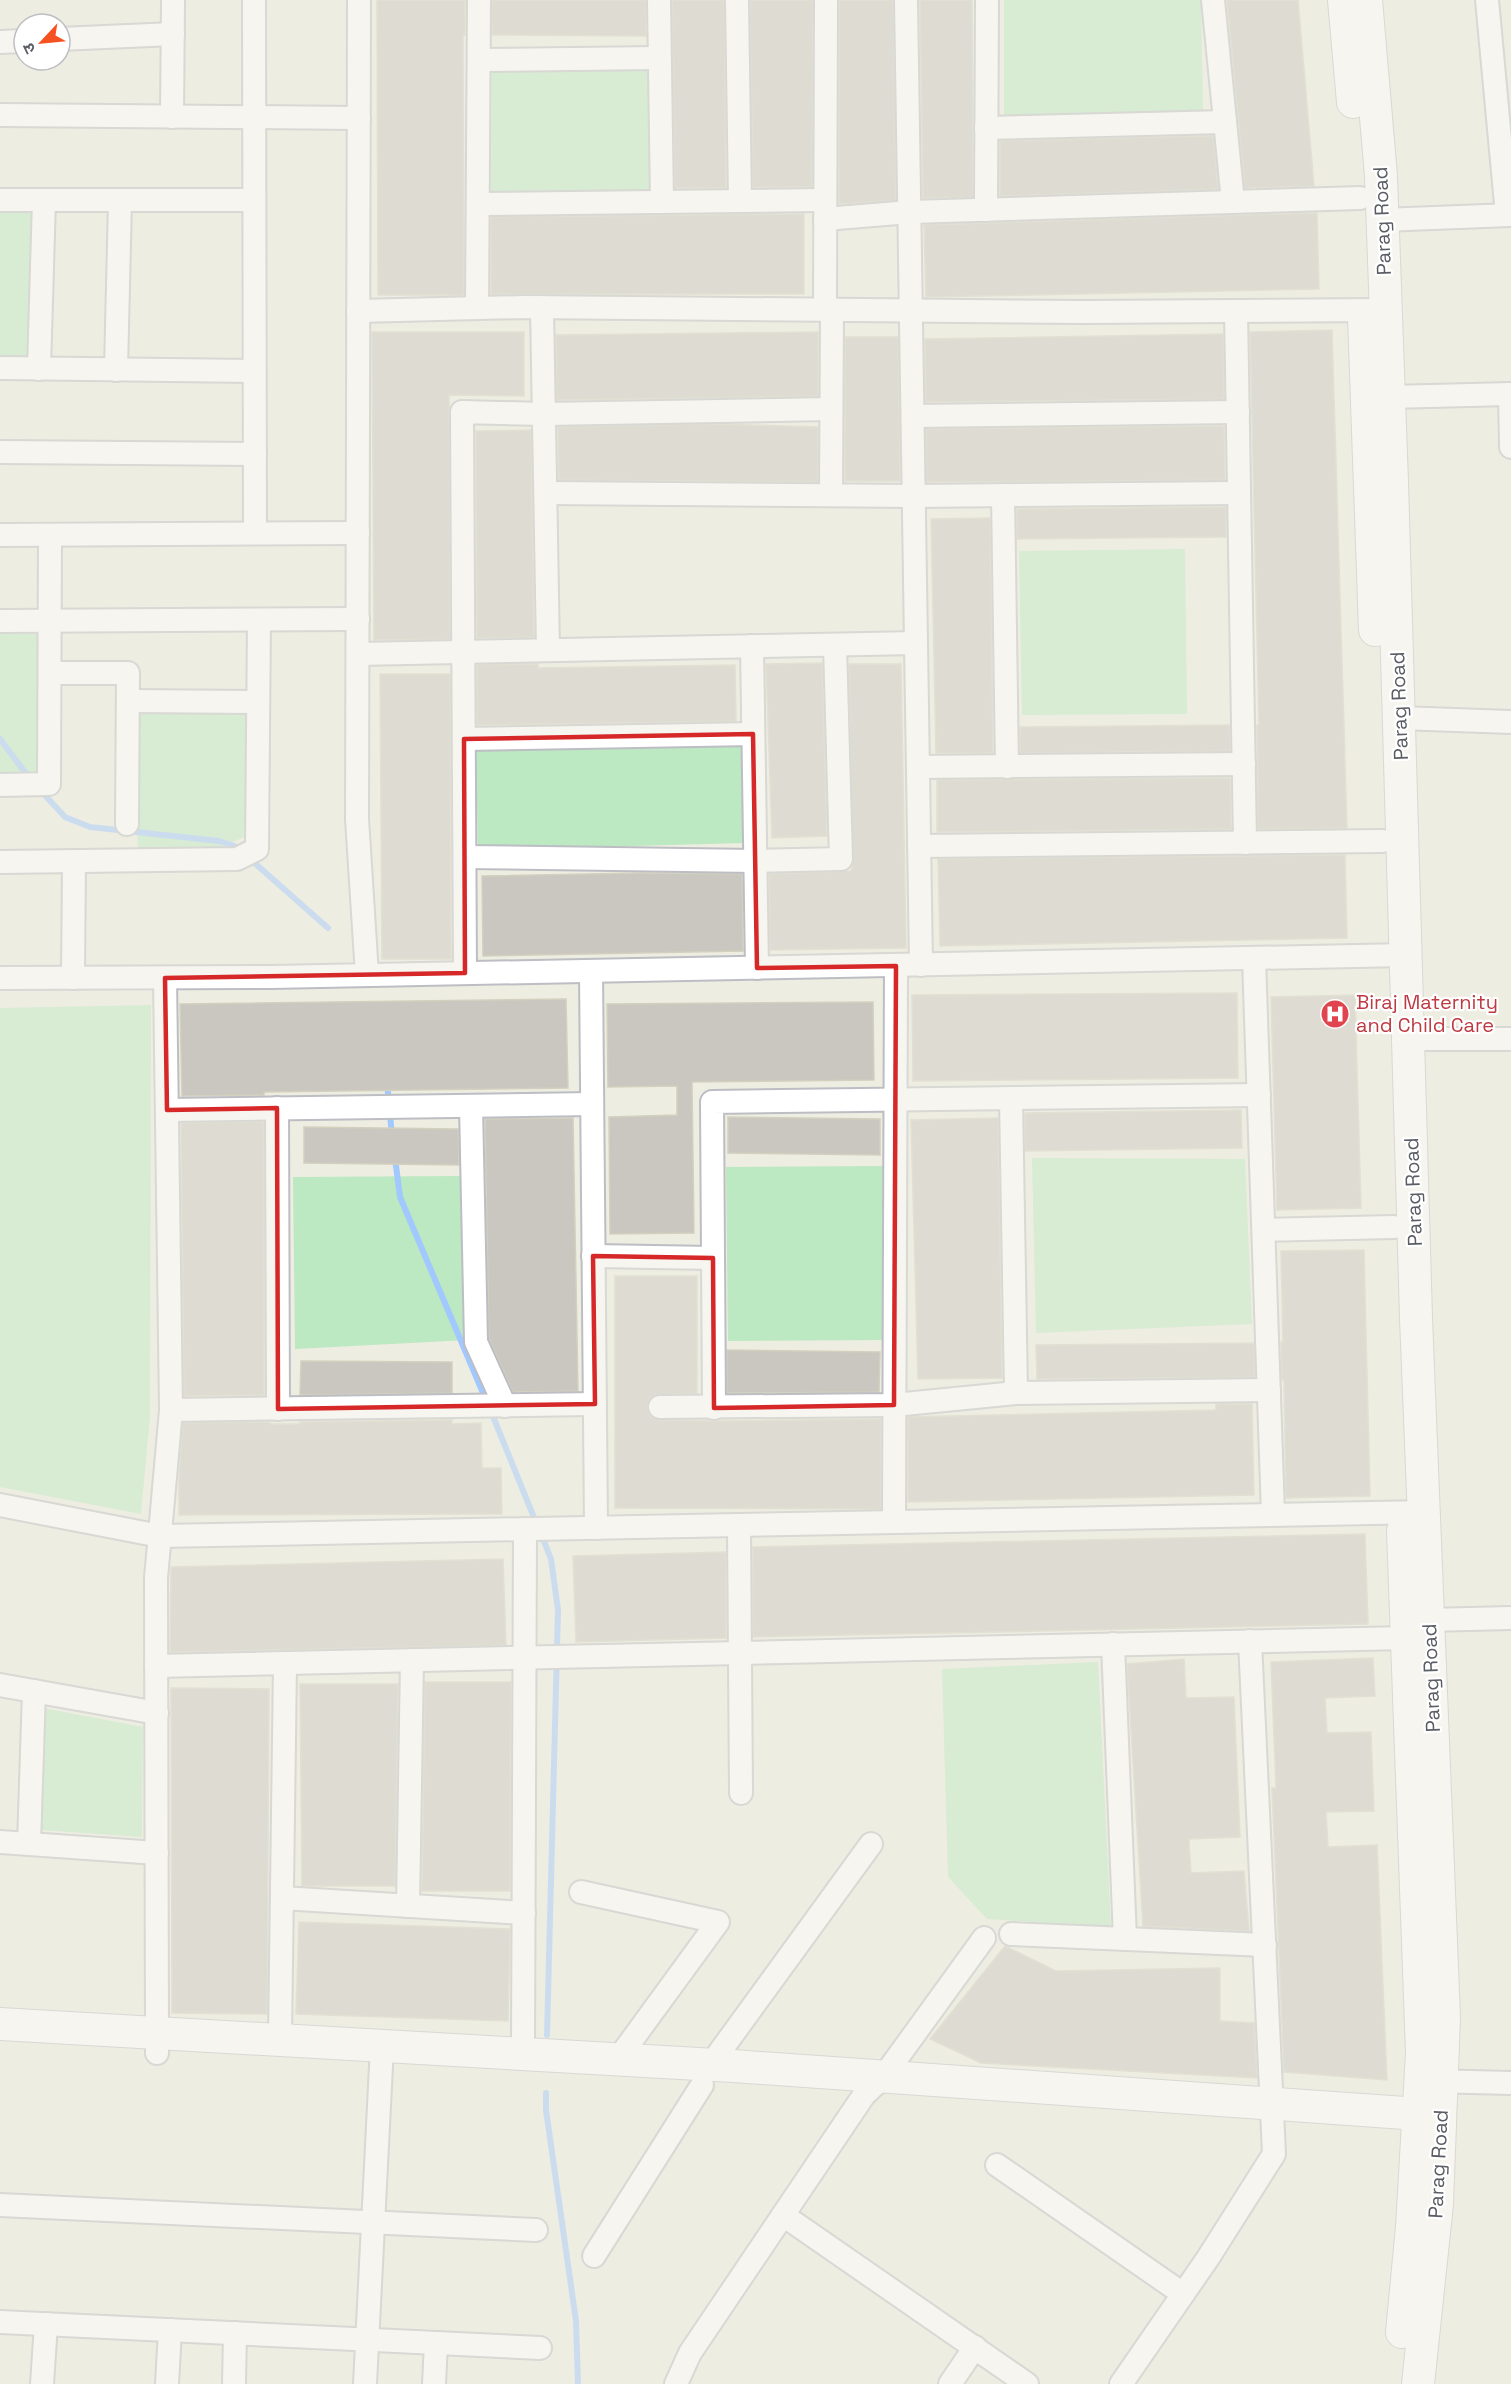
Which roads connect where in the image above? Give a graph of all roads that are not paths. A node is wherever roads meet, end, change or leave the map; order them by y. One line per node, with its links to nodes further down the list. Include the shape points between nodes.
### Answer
1 (173, 0): 14 (street)
2 (254, 0): 20 (street)
3 (359, 0): 21 (street)
4 (480, 0): 17 (street)
5 (659, 0): 16 (street)
6 (737, 0): 30 (street)
7 (826, 0): 34 (street)
8 (906, 0): 36 (street)
9 (987, 0): 24 (street)
10 (1213, 0): 22 (street)
11 (1344, 0): 25 (street, Parag Road)
12 (1366, 0): 38 (street, Parag Road)
13 (1487, 0): 23 (street)
14 (173, 34): 15 (street); 19 (street)
15 (72, 38)
16 (659, 58): 17 (street); 31 (street)
17 (479, 60): 33 (street)
18 (0, 115): 19 (street)
19 (172, 117): 20 (street)
20 (253, 117): 21 (street); 29 (street)
21 (358, 118): 44 (street)
22 (1225, 122): 24 (street); 32 (street)
23 (1505, 125): 37 (street)
24 (986, 128): 35 (street)
25 (1360, 198): 32 (street); 43 (street, Parag Road)
26 (0, 200): 27 (street)
27 (44, 200): 28 (street); 47 (street)
28 (120, 200): 29 (street); 48 (street)
29 (254, 200): 49 (street)
30 (740, 201): 31 (street); 34 (street)
31 (662, 202): 33 (street)
32 (1233, 202): 35 (street)
33 (478, 204): 40 (street)
34 (825, 210): 36 (street); 41 (street)
35 (986, 210): 36 (street)
36 (910, 212): 42 (street)
37 (1509, 215): 38 (street)
38 (1382, 220): 43 (street, Parag Road)
39 (542, 307): 40 (street); 41 (street); 54 (street)
40 (477, 308): 44 (street)
41 (829, 310): 42 (street); 52 (street)
42 (912, 310): 45 (street); 55 (street)
43 (1375, 310): 45 (street); 51 (street, Parag Road); 90 (street, Parag Road)
44 (358, 311): 65 (street)
45 (1236, 311): 53 (street)
46 (0, 368): 47 (street)
47 (39, 369): 48 (street)
48 (116, 370): 49 (street)
49 (254, 371): 58 (street)
50 (1510, 394): 51 (street); 56 (street)
51 (1389, 397): 81 (street, Parag Road)
52 (831, 409): 54 (street); 61 (street)
53 (1238, 412): 55 (street); 60 (street)
54 (544, 414): 59 (street); 76 (street, via 462,412)
55 (913, 416): 63 (street)
56 (1511, 447)
57 (0, 452): 58 (street)
58 (255, 454): 64 (street)
59 (546, 493): 61 (street); 75 (street)
60 (1239, 494): 62 (street); 85 (street)
61 (831, 495): 63 (street)
62 (1003, 495): 63 (street); 87 (street)
63 (914, 496): 72 (street)
64 (255, 533): 65 (street); 67 (street)
65 (358, 533): 68 (street)
66 (0, 535): 67 (street)
67 (50, 535): 71 (street)
68 (358, 619): 69 (street); 77 (street)
69 (259, 620): 71 (street); 80 (street)
70 (0, 621): 71 (street)
71 (50, 621): 78 (street)
72 (916, 643): 73 (street); 86 (street)
73 (835, 645): 74 (street); 95 (street, via 841,860)
74 (752, 646): 75 (street); 83 (street)
75 (548, 650): 76 (street)
76 (463, 652): 77 (street); 84 (street)
77 (358, 654): 104 (street, via 357,819)
78 (50, 672): 79 (street, via 128,673); 88 (street, via 49,784)
79 (128, 701): 80 (street); 89 (street)
80 (257, 702): 94 (street, via 257,849 237,860)
81 (1399, 718): 82 (street); 97 (street, Parag Road)
82 (1511, 722)
83 (753, 734): 84 (street); 95 (street)
84 (464, 739): 93 (street)
85 (1244, 764): 87 (street); 91 (street)
86 (918, 767): 87 (street); 92 (street)
87 (1007, 767)
88 (0, 785)
89 (127, 824)
90 (1382, 842): 91 (street); 97 (street, Parag Road)
91 (1245, 843): 92 (street)
92 (919, 846): 99 (street)
93 (465, 857): 95 (street); 103 (street)
94 (74, 861): 96 (street); 106 (street)
95 (755, 861): 101 (street)
96 (0, 862)
97 (1396, 956): 98 (street); 108 (street, Parag Road); 117 (street, Parag Road)
98 (1254, 959): 99 (street); 110 (street)
99 (921, 965): 100 (street)
100 (896, 966): 101 (street); 112 (street)
101 (757, 968): 102 (street)
102 (591, 971): 103 (street); 113 (street)
103 (465, 974): 104 (street)
104 (367, 975): 107 (street)
105 (0, 978): 106 (street)
106 (73, 978): 107 (street)
107 (165, 978): 116 (street)
108 (1408, 1039): 109 (street); 131 (street, Parag Road)
109 (1511, 1039)
110 (1259, 1095): 111 (street); 118 (street)
111 (1011, 1098): 112 (street); 122 (street)
112 (895, 1100): 120 (street, via 712,1102); 124 (street)
113 (592, 1104): 114 (street); 119 (street)
114 (471, 1106): 115 (street); 125 (street, via 476,1342)
115 (277, 1108): 116 (street); 128 (street)
116 (167, 1110): 129 (street)
117 (1394, 1227): 118 (street); 131 (street, Parag Road)
118 (1263, 1230): 121 (street)
119 (593, 1257): 120 (street); 123 (street)
120 (713, 1258): 127 (street)
121 (1269, 1390): 122 (street); 132 (street)
122 (1016, 1393): 124 (street)
123 (595, 1404): 125 (street); 135 (street)
124 (894, 1405): 127 (street); 133 (street)
125 (501, 1406): 128 (street)
126 (660, 1407): 127 (street)
127 (714, 1407)
128 (278, 1409): 129 (street)
129 (171, 1410): 137 (street)
130 (0, 1504): 137 (street)
131 (1413, 1512): 132 (street); 139 (street, Parag Road)
132 (1273, 1514): 133 (street)
133 (894, 1522): 134 (street)
134 (739, 1525): 135 (street); 142 (street)
135 (596, 1528): 136 (street)
136 (536, 1529): 137 (street); 143 (street)
137 (160, 1536): 146 (street)
138 (1511, 1618): 139 (street)
139 (1417, 1629): 140 (street); 171 (street, Parag Road, via 1444,2017)
140 (1250, 1641): 141 (street); 162 (street)
141 (1113, 1644): 142 (street); 161 (street)
142 (740, 1652): 143 (street); 150 (street)
143 (534, 1657): 144 (street); 158 (street)
144 (412, 1660): 145 (street); 157 (street)
145 (285, 1663): 146 (street); 156 (street)
146 (156, 1666): 149 (street)
147 (0, 1684): 148 (street)
148 (33, 1690): 149 (street); 152 (street)
149 (156, 1713): 154 (street)
150 (741, 1793)
151 (0, 1842): 152 (street)
152 (29, 1844): 154 (street)
153 (871, 1844): 170 (street)
154 (157, 1853): 166 (street)
155 (581, 1892): 169 (street, via 718,1922)
156 (282, 1899): 157 (street); 164 (street)
157 (408, 1906): 158 (street)
158 (524, 1913): 167 (street)
159 (1011, 1934): 161 (street)
160 (984, 1938): 173 (street)
161 (1125, 1939): 162 (street)
162 (1265, 1945): 174 (street)
163 (0, 2024): 166 (street)
164 (280, 2040): 166 (street); 168 (street)
165 (0, 2043): 166 (street)
166 (157, 2043): 168 (street)
167 (523, 2054): 168 (street); 169 (street)
168 (382, 2056): 170 (street); 179 (street)
169 (618, 2059): 170 (street)
170 (706, 2075): 173 (street); 181 (street)
171 (1431, 2081): 172 (street); 175 (street, Parag Road)
172 (1511, 2083)
173 (874, 2086): 174 (street); 178 (street)
174 (1273, 2113): 175 (street); 182 (street, via 1274,2154)
175 (1426, 2125): 200 (street, Parag Road); 201 (street, Parag Road, via 1437,2204)
176 (997, 2165): 182 (street)
177 (0, 2205): 179 (street)
178 (783, 2215): 189 (street); 196 (street, via 690,2353)
179 (373, 2223): 180 (street); 187 (street)
180 (536, 2230)
181 (594, 2256)
182 (1183, 2294): 199 (street)
183 (0, 2322): 184 (street)
184 (45, 2324): 185 (street); 191 (street)
185 (170, 2330): 186 (street); 192 (street)
186 (235, 2333): 187 (street); 193 (street)
187 (367, 2340): 188 (street); 194 (street)
188 (436, 2343): 190 (street); 195 (street)
189 (975, 2347): 197 (street); 198 (street)
190 (540, 2348)
191 (42, 2384)
192 (167, 2384)
193 (234, 2384)
194 (365, 2384)
195 (434, 2384)
196 (676, 2384)
197 (950, 2384)
198 (1028, 2384)
199 (1121, 2384)
200 (1397, 2384)
201 (1418, 2384)

